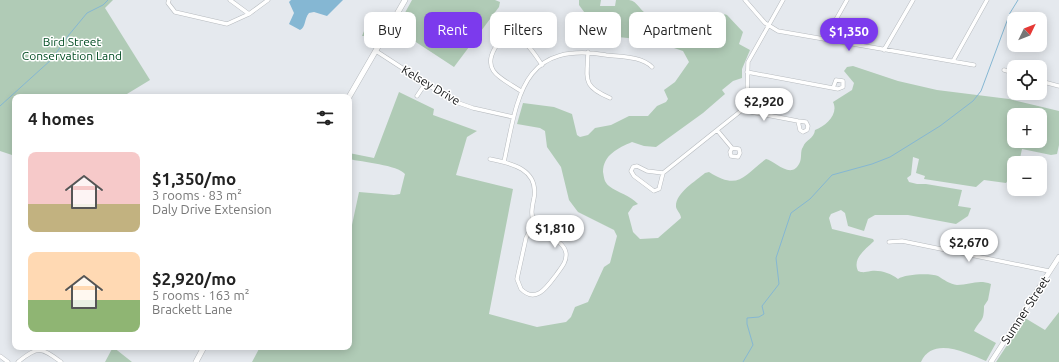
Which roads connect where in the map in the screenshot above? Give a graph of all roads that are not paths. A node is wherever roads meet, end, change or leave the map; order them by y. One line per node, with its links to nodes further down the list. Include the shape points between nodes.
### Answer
1 (168, 0): 10 (street, via 175,12 227,24)
2 (230, 0): 10 (street)
3 (268, 0): 10 (street)
4 (405, 0): 14 (main road)
5 (745, 0): 11 (street)
6 (783, 0): 11 (street)
7 (847, 0): 12 (street)
8 (912, 0): 13 (street)
9 (987, 0): 16 (street)
10 (249, 14)
11 (768, 26): 12 (street); 22 (street, via 750,58)
12 (825, 40): 13 (street)
13 (884, 50): 16 (street)
14 (376, 51): 24 (street, Kelsey Drive); 28 (main road)
15 (588, 52): 17 (street, via 560,55); 19 (street, via 642,60); 30 (street, via 588,84 594,91)
16 (953, 62): 18 (street)
17 (542, 65): 27 (street, via 530,76); 27 (street, via 520,39 509,37 498,42 490,57 491,68)
18 (974, 65)
19 (652, 67)
20 (1004, 70): 21 (street)
21 (1007, 71)
22 (747, 72): 26 (street); 31 (street, via 747,97)
23 (1047, 83): 25 (street)
24 (425, 84): 29 (street); 32 (street, Kelsey Drive, via 459,104)
25 (1059, 86)
26 (833, 88)
27 (521, 91): 32 (street)
28 (351, 94)
29 (417, 96)
30 (610, 98)
31 (743, 108): 33 (street, via 751,112); 34 (street)
32 (514, 117): 37 (street)
33 (798, 121)
34 (717, 130): 35 (street); 38 (street)
35 (732, 148)
36 (490, 159): 37 (street)
37 (504, 162): 39 (street, via 517,165 530,178 534,190 531,212)
38 (663, 173): 38 (street, via 647,172 637,166 631,171 654,192 659,188)
39 (536, 226): 39 (street, via 560,244 566,258 545,290 533,295 521,289 517,279 526,238)
40 (889, 242): 42 (street, via 902,241)
41 (1059, 258): 42 (main road, Sumner Street)
42 (1049, 272): 49 (main road, Sumner Street)
43 (202, 350): 48 (main road)
44 (0, 356): 45 (street)
45 (8, 362)
46 (18, 362): 47 (street, via 35,350 46,351)
47 (61, 362)
48 (196, 362)
49 (991, 362)

